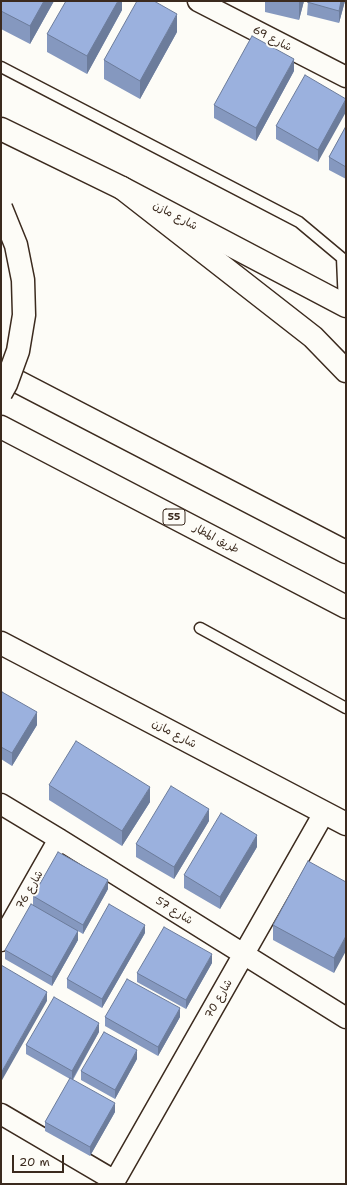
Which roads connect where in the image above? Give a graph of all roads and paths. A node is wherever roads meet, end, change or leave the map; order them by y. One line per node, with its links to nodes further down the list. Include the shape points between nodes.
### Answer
1 (198, 1): 3 (street, شارع 69)
2 (1, 67): 7 (lane, via 299,222 342,258)
3 (346, 77)
4 (1, 129): 5 (main road, شارع مازن)
5 (122, 188): 7 (main road, شارع مازن); 8 (main road, via 313,337)
6 (1, 208): 10 (main road, bridge, via 18,252 23,280 24,315 18,350)
7 (345, 306)
8 (346, 371)
9 (1, 373): 12 (main road)
10 (1, 393)
11 (1, 427): 13 (main road, طريق المطار / 55)
12 (346, 552)
13 (346, 607)
14 (200, 628): 16 (lane)
15 (1, 643): 18 (main road, شارع مازن)
16 (346, 708)
17 (1, 804): 20 (street, شارع 57)
18 (324, 813): 19 (main road, شارع مازن); 22 (street, شارع 70)
19 (346, 824)
20 (59, 839): 21 (street, شارع 76); 22 (street, شارع 57)
21 (1, 941)
22 (244, 955): 23 (street, شارع 57); 25 (street, شارع 70)
23 (346, 1018)
24 (1, 1114): 25 (street)
25 (114, 1183)

